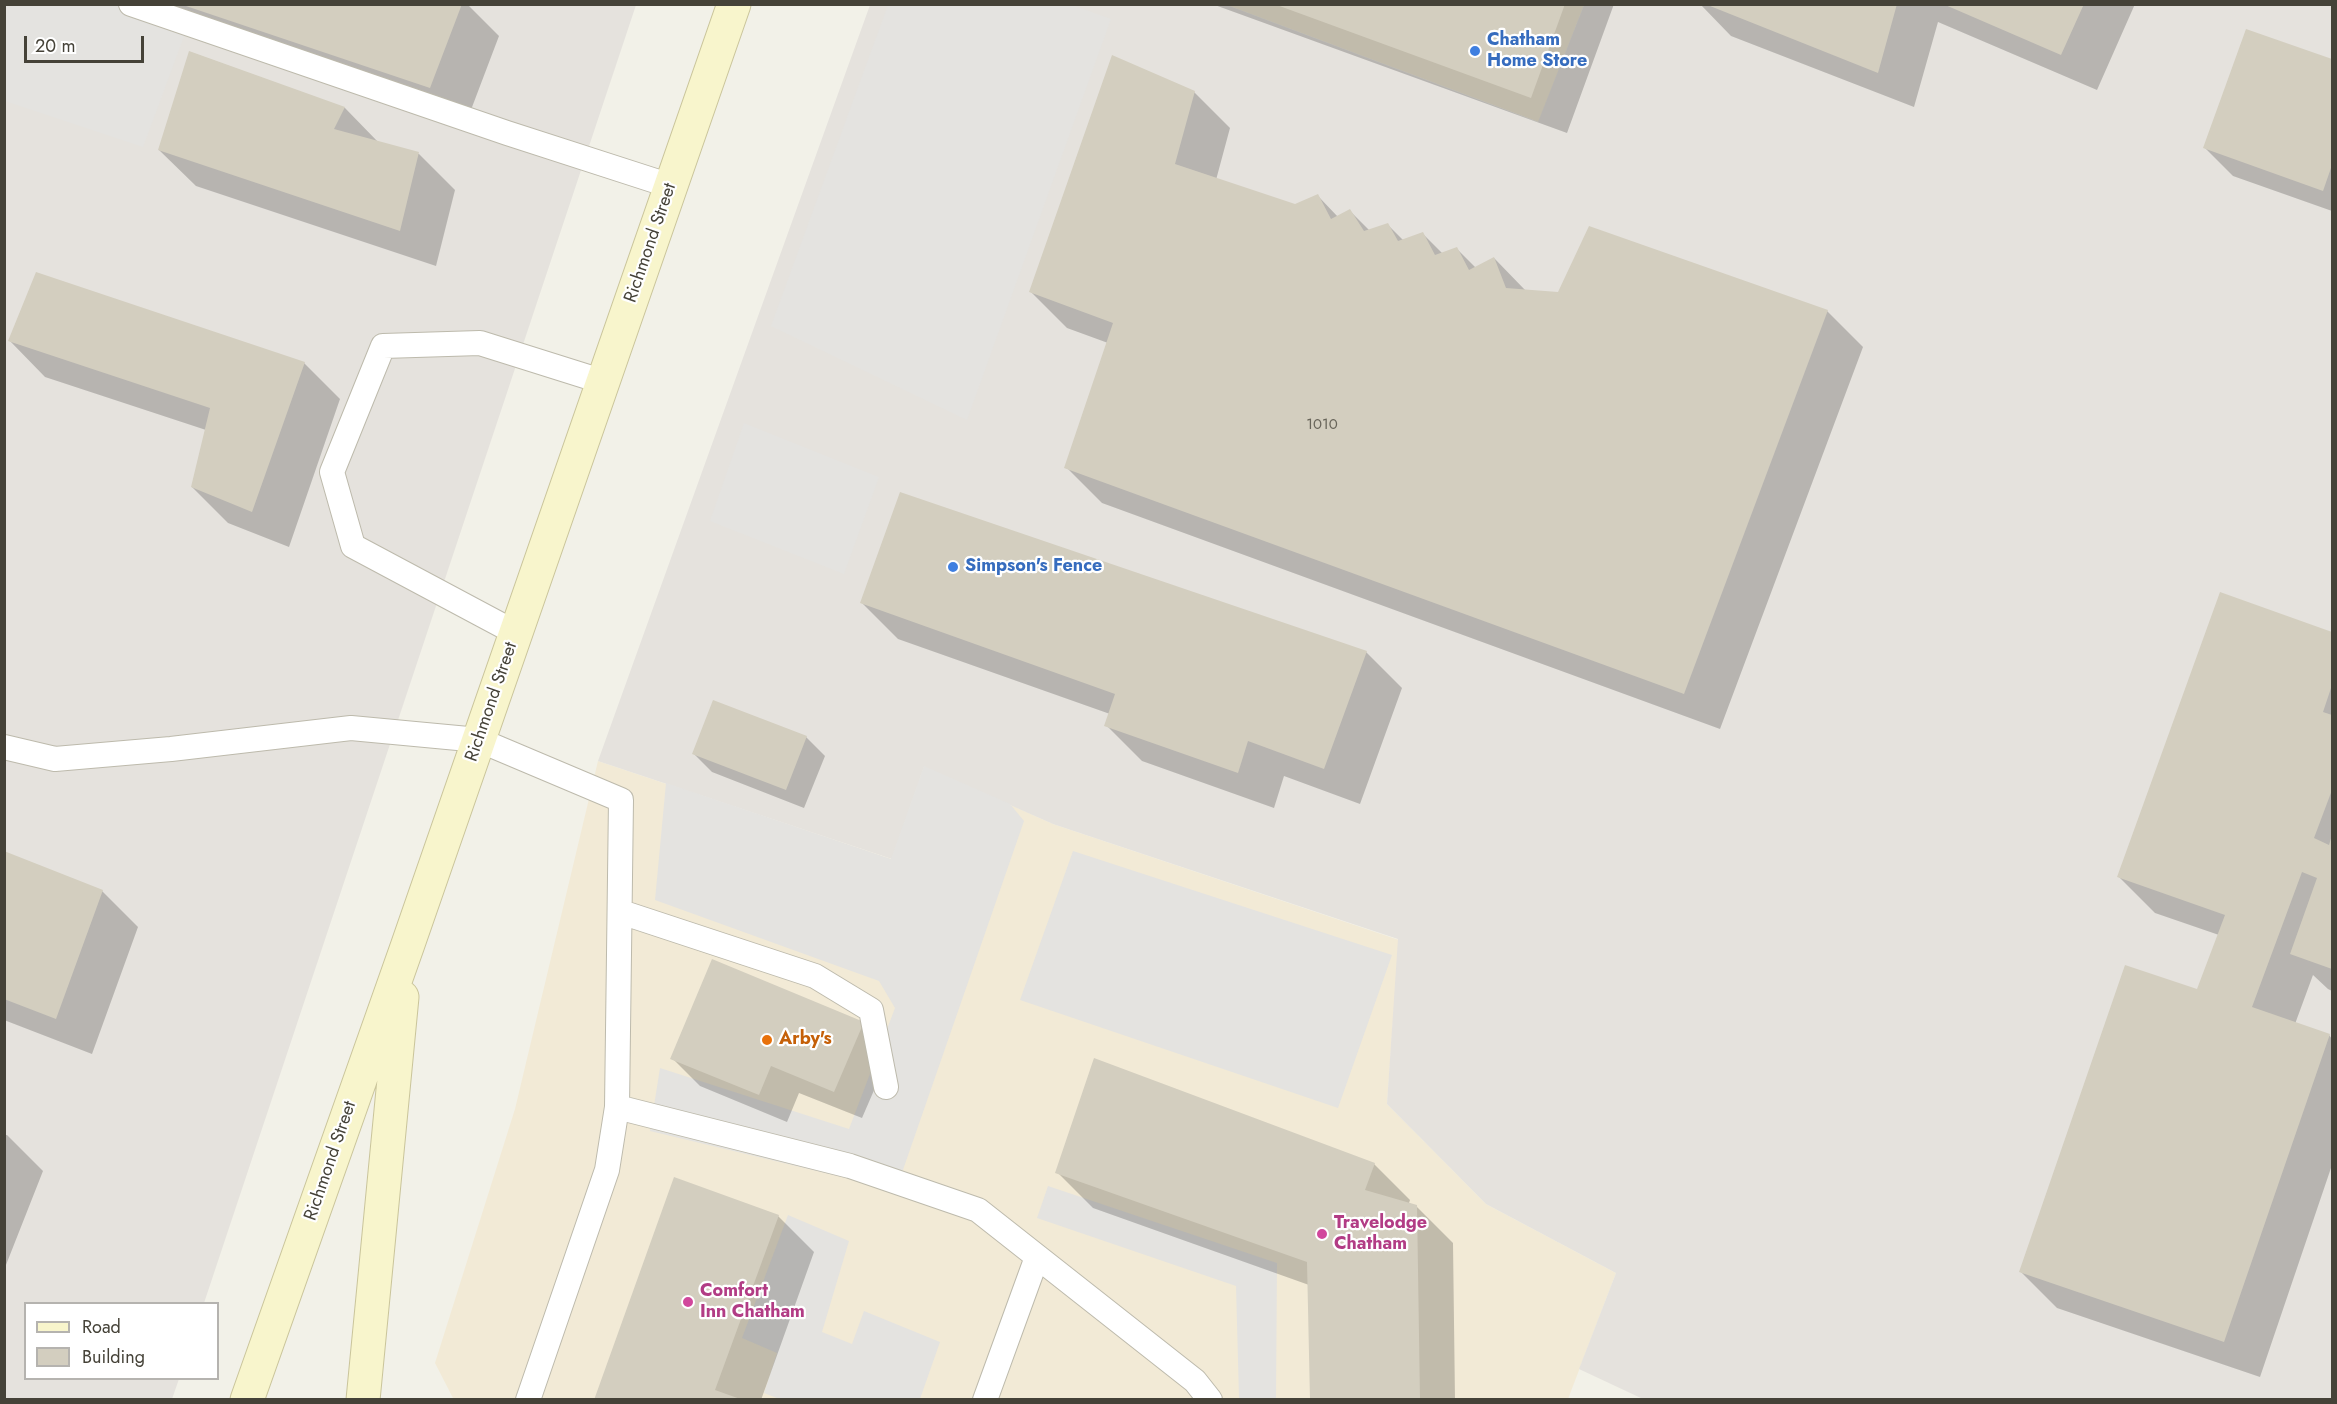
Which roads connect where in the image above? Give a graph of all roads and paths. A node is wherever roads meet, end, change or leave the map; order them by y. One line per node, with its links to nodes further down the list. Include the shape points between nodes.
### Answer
1 (131, 4): 3 (lane)
2 (734, 4): 3 (main road, Richmond Street)
3 (671, 186): 4 (main road, Richmond Street)
4 (603, 382): 5 (main road, Richmond Street); 5 (lane, via 480,343 383,346 332,472 353,546)
5 (516, 633): 6 (main road, Richmond Street)
6 (479, 740): 7 (lane, via 351,728 55,759); 8 (lane, via 621,800); 9 (main road, Richmond Street)
7 (4, 747)
8 (621, 912): 10 (lane, via 815,976 872,1010); 11 (lane)
9 (407, 947): 13 (main road, Richmond Street); 14 (main road)
10 (886, 1087)
11 (617, 1107): 12 (lane, via 850,1166 978,1210); 15 (lane, via 607,1170)
12 (1037, 1257): 16 (lane); 17 (lane, via 1195,1381)
13 (247, 1400)
14 (363, 1400)
15 (528, 1400)
16 (985, 1400)
17 (1210, 1400)

